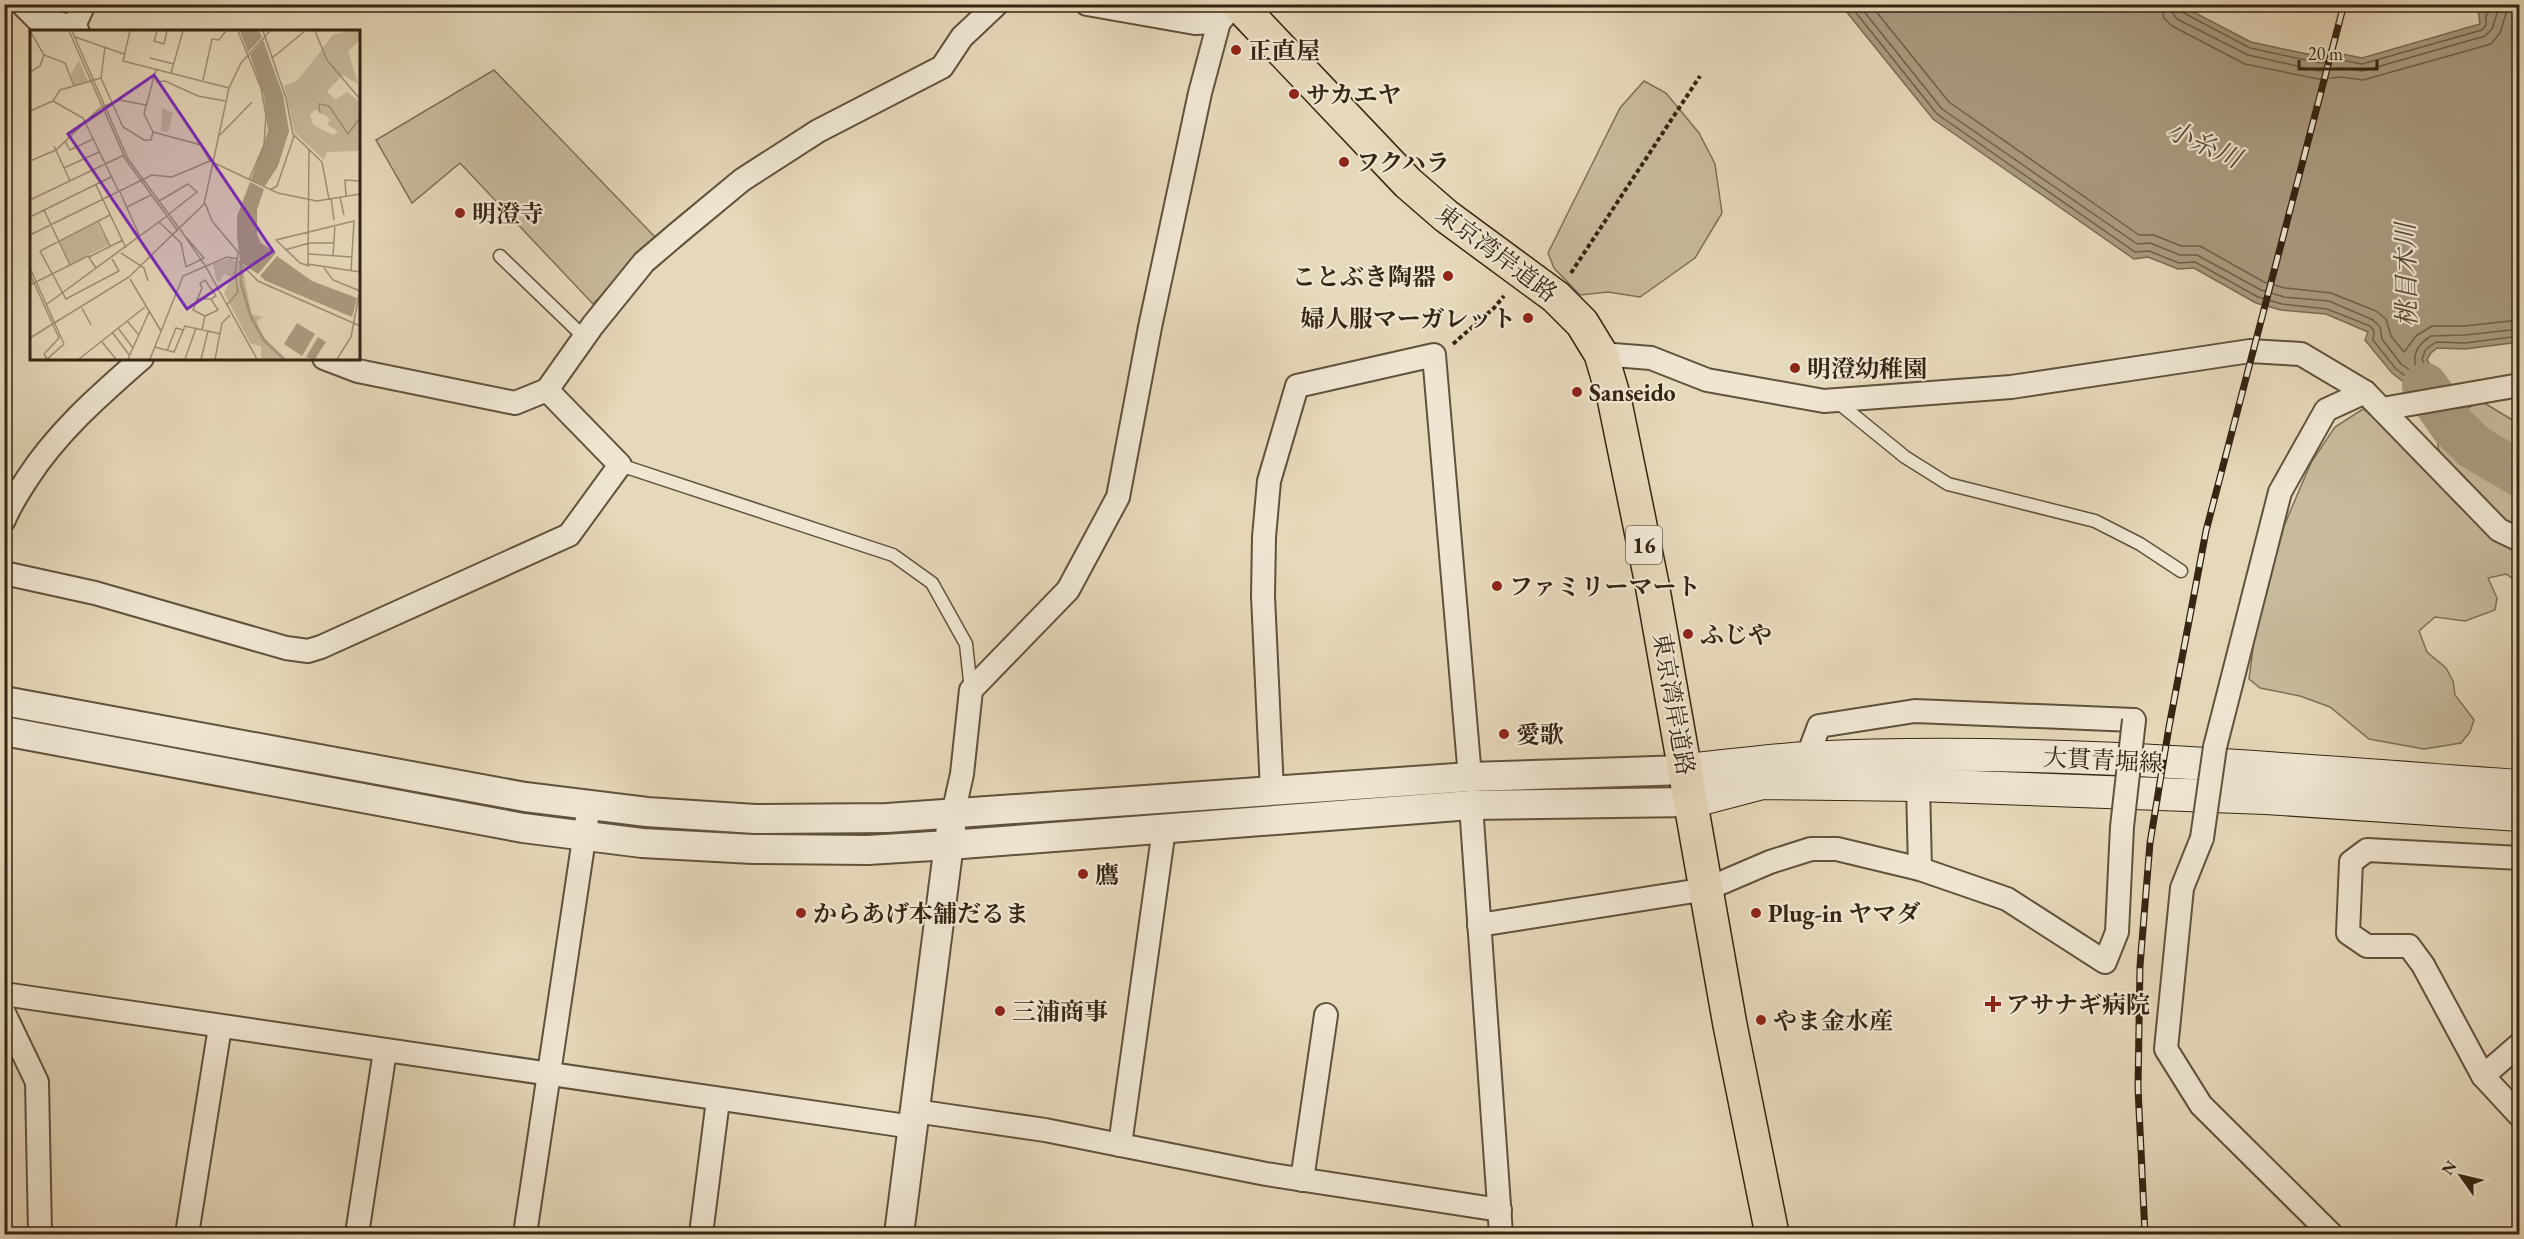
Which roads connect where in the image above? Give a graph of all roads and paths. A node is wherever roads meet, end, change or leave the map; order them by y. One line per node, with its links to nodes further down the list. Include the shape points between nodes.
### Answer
1 (22, 4): 6 (street, via 38,20)
2 (84, 4): 6 (street)
3 (997, 4): 11 (street, via 962,37 942,67 818,131 742,180 644,262)
4 (1087, 4): 5 (street, via 1195,23)
5 (1231, 10): 9 (highway, 東京湾岸道路 / 16, via 1408,183); 26 (street, via 1198,105 1118,497 1068,590)
6 (76, 29)
7 (1700, 76): 10 (path)
8 (500, 256): 11 (lane)
9 (1522, 272): 10 (highway, 東京湾岸道路 / 16); 13 (path, via 1494,308 1461,339)
10 (1556, 297): 12 (highway, 東京湾岸道路 / 16, via 1582,323)
11 (584, 337): 17 (street)
12 (1600, 354): 19 (street, via 1651,358 1707,380); 30 (highway, 東京湾岸道路 / 16, via 1614,398)
13 (1434, 355): 31 (street); 34 (street, via 1297,386 1269,481 1264,537)
14 (140, 360): 22 (street, via 76,417 42,456)
15 (329, 360): 17 (street, via 358,371 515,403)
16 (2520, 385): 20 (street)
17 (547, 390): 21 (street)
18 (2365, 392): 19 (street, via 2301,354 2250,351 2011,387); 20 (street); 69 (street, bridge, via 2326,410 2280,492 2215,747 2202,838 2182,888 2166,1049 2201,1105)
19 (1834, 400): 24 (lane, via 1905,457 1948,484 2095,521)
20 (2382, 409): 23 (street, via 2499,530)
21 (620, 465): 25 (street, via 569,535 362,631 309,651); 26 (lane, via 893,555 932,583 966,644)
22 (4, 520)
23 (2520, 540)
24 (2181, 571)
25 (4, 573)
26 (971, 690): 38 (street, via 962,774)
27 (4, 701): 36 (street, via 525,797)
28 (4, 731): 41 (street)
29 (1808, 758): 30 (main road, 大貫青堀線); 33 (main road, 大貫青堀線, via 1998,755 2235,766); 44 (street, bridge, via 1819,726 1915,711 2134,720 2122,827 2117,932 2105,962 2007,899)
30 (1686, 770): 31 (street); 35 (highway, 東京湾岸道路 / 16)
31 (1470, 777): 34 (street)
32 (1918, 785): 35 (main road, 大貫青堀線, via 1762,783); 39 (main road, 大貫青堀線, via 2266,798); 44 (street)
33 (2520, 786)
34 (1272, 791): 38 (street)
35 (1690, 802): 37 (street); 45 (highway, 東京湾岸道路 / 16)
36 (589, 805): 38 (street, via 754,819); 41 (street)
37 (1471, 805): 40 (street); 46 (street)
38 (953, 814): 42 (street)
39 (2520, 814)
40 (1164, 829): 42 (street); 58 (street)
41 (584, 836): 42 (street, via 753,849 868,850); 53 (street)
42 (949, 845): 57 (street)
43 (2520, 858): 54 (street, via 2367,850 2351,862 2348,933 2367,946 2409,946)
44 (1920, 869): 45 (street, via 1837,849 1811,849)
45 (1707, 889): 46 (street); 68 (highway, 東京湾岸道路 / 16)
46 (1479, 925): 60 (street)
47 (4, 994): 50 (street)
48 (4, 1013): 61 (street, via 37,1082)
49 (1326, 1015): 59 (street)
50 (220, 1027): 52 (street); 62 (street)
51 (2520, 1044): 54 (street)
52 (385, 1051): 53 (street); 63 (street)
53 (548, 1075): 55 (street); 64 (street)
54 (2483, 1076): 56 (street)
55 (718, 1100): 57 (street); 65 (street)
56 (2520, 1116)
57 (914, 1119): 58 (street, via 1045,1130); 66 (street)
58 (1120, 1145): 59 (street)
59 (1302, 1180): 60 (street)
60 (1500, 1210): 67 (street)
61 (40, 1234)
62 (187, 1234)
63 (357, 1234)
64 (525, 1234)
65 (701, 1234)
66 (899, 1234)
67 (1501, 1234)
68 (1772, 1234)
69 (2331, 1234)

